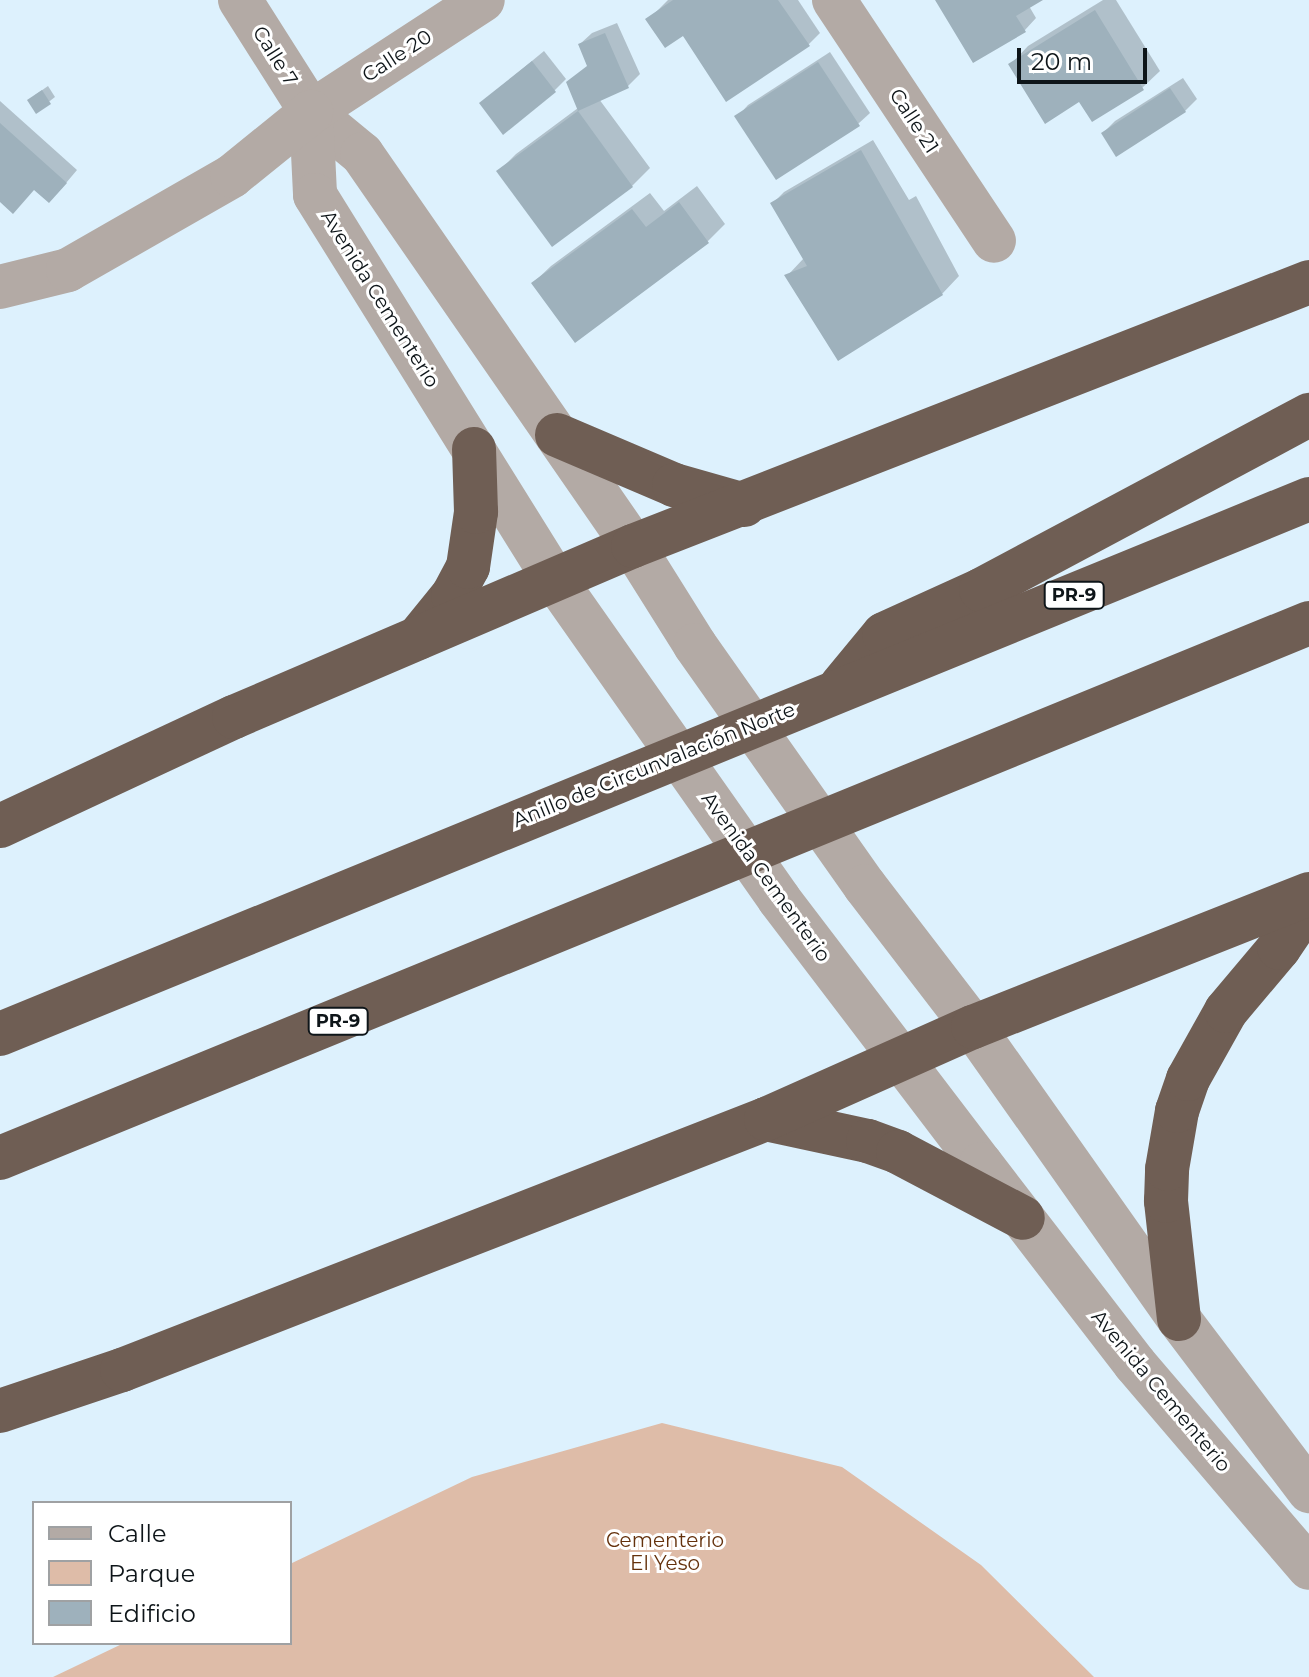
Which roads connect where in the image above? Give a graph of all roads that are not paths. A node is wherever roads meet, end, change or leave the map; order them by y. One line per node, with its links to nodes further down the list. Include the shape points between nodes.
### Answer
1 (240, 0): 4 (street, Calle 7)
2 (483, 0): 4 (street, Calle 20)
3 (834, 0): 5 (street, Calle 21)
4 (311, 112): 7 (street, Calle 20, via 232,176 68,270); 9 (street, via 362,154); 10 (street, Avenida Cementerio, via 315,195)
5 (994, 241)
6 (1309, 282): 12 (highway)
7 (0, 287)
8 (1309, 415): 17 (highway, via 981,590 884,634)
9 (557, 435): 12 (highway, via 637,472); 13 (street)
10 (474, 449): 14 (street, Avenida Cementerio); 16 (highway, via 476,512 468,567)
11 (1309, 499): 17 (highway, Anillo de Circunvalación Norte / PR-9)
12 (744, 505): 13 (highway)
13 (633, 546): 14 (highway); 21 (street, via 695,645 865,886)
14 (555, 580): 16 (highway); 23 (street, Avenida Cementerio, via 779,899)
15 (1309, 623): 25 (highway, PR-9)
16 (416, 641): 18 (highway, via 234,717)
17 (838, 689): 22 (highway, Anillo de Circunvalación Norte / PR-9)
18 (0, 826)
19 (1309, 894): 21 (highway)
20 (1309, 904): 27 (highway, via 1220,1021 1177,1111 1166,1201)
21 (973, 1027): 23 (highway); 27 (street)
22 (0, 1034)
23 (904, 1060): 24 (highway); 26 (street, Avenida Cementerio)
24 (766, 1119): 26 (highway, via 898,1152); 28 (highway, via 122,1370)
25 (0, 1158)
26 (1023, 1218): 30 (street, Avenida Cementerio, via 1135,1364)
27 (1179, 1319): 29 (street)
28 (0, 1411)
29 (1309, 1491)
30 (1309, 1568)

